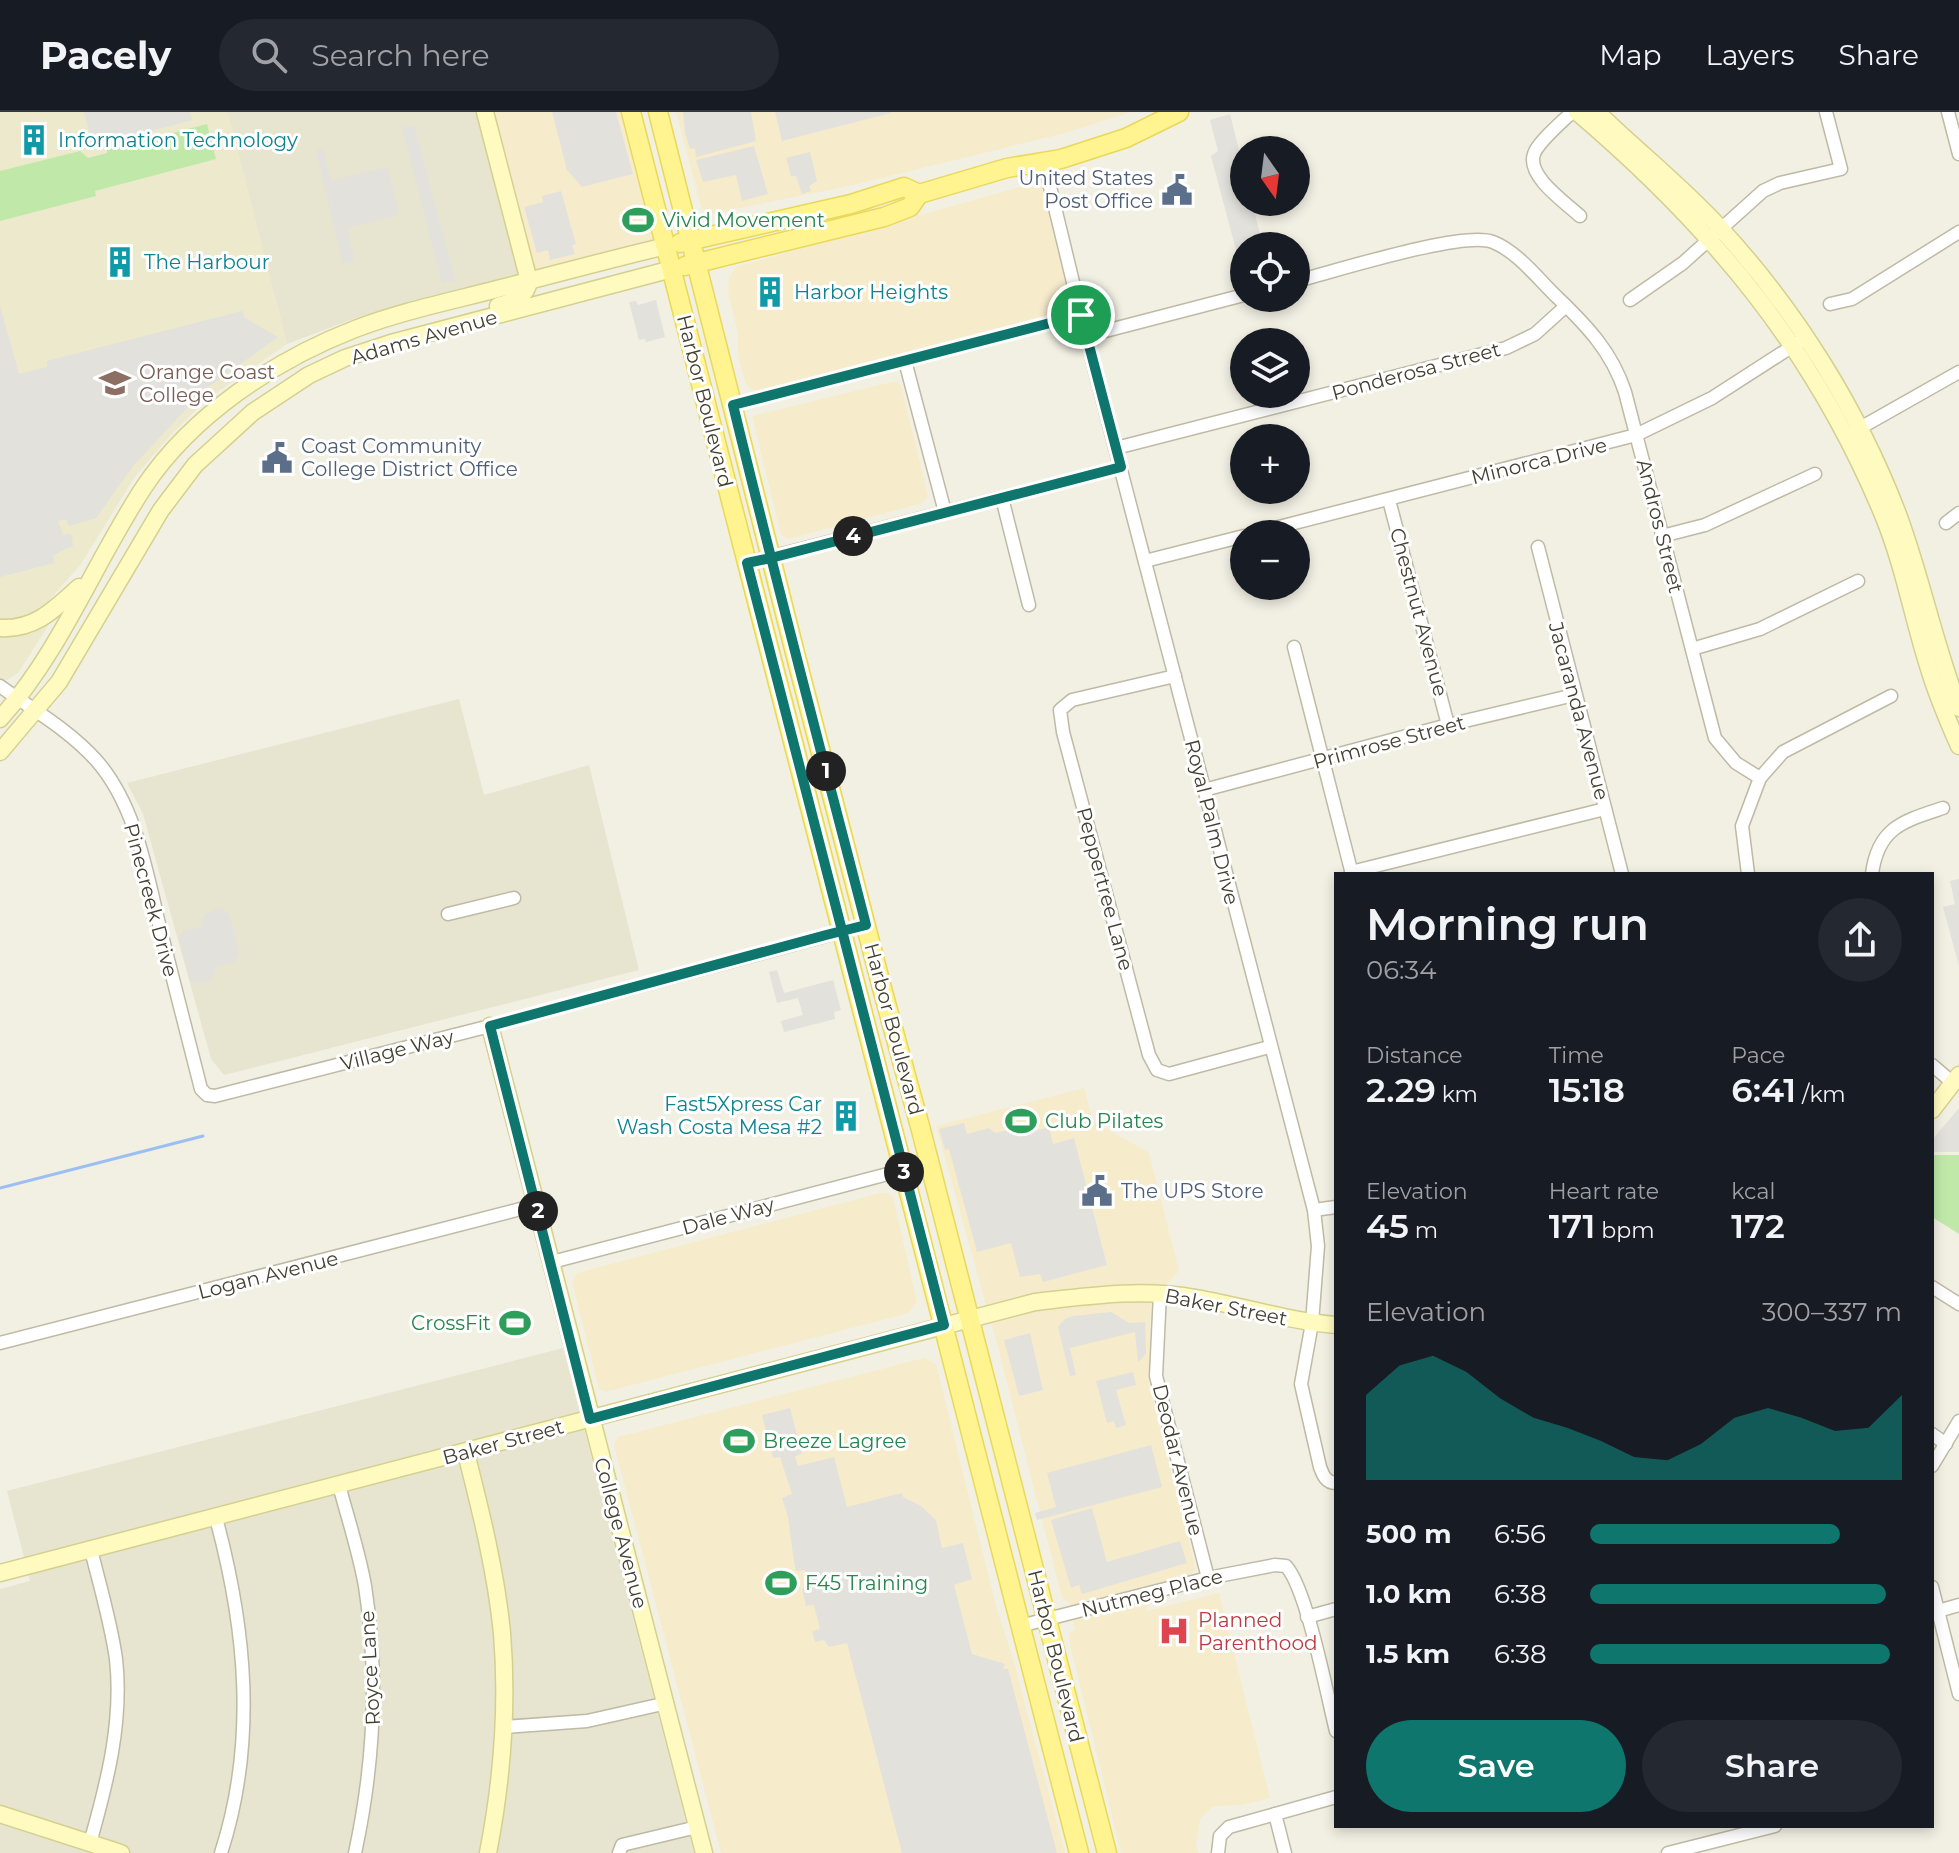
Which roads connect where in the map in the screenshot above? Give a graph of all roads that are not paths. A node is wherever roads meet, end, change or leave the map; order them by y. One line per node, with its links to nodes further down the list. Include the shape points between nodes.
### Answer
1 (485, 112): 20 (street)
2 (631, 112): 16 (main road, Harbor Boulevard)
3 (658, 112): 15 (main road, Harbor Boulevard)
4 (1179, 112): 10 (main road, Adams Avenue, via 1126,138)
5 (1575, 112): 12 (street, via 1536,150 1533,162 1538,177); 14 (street)
6 (1597, 112): 14 (street)
7 (1826, 112): 14 (street, via 1841,169 1774,185)
8 (1948, 112): 9 (street)
9 (1959, 154)
10 (1044, 162): 11 (main road, Adams Avenue); 26 (street, Royal Palm Drive)
11 (919, 194): 15 (main road, Adams Avenue, via 904,187); 17 (main road, Adams Avenue, via 910,207 884,217)
12 (1580, 216)
13 (1959, 232): 24 (street, via 1852,299)
14 (1716, 234): 22 (street); 29 (street)
15 (691, 240): 16 (main road, Adams Avenue); 17 (main road, Harbor Boulevard)
16 (666, 246): 18 (main road, Harbor Boulevard); 20 (street, Adams Avenue)
17 (697, 263): 18 (main road, Adams Avenue); 34 (main road, Harbor Boulevard)
18 (672, 269): 27 (street, Adams Avenue); 51 (main road, Harbor Boulevard)
19 (1310, 277): 25 (street, Andros Street, via 1456,240 1479,239 1501,246)
20 (529, 281): 23 (street, Adams Avenue); 27 (street, via 523,295 467,314)
21 (1230, 299): 28 (street)
22 (1630, 300)
23 (441, 303): 27 (street); 30 (street, Adams Avenue, via 356,329)
24 (1830, 304)
25 (1566, 306): 36 (street, Andros Street, via 1614,363); 37 (street, Ponderosa Street, via 1535,334 1506,348)
26 (1081, 315): 28 (street, Royal Palm Drive); 31 (street)
27 (448, 329): 33 (street, Adams Avenue, via 345,358)
28 (1086, 336): 37 (street, Royal Palm Drive)
29 (1800, 341): 35 (street, via 1817,380); 36 (street, Minorca Drive, via 1712,398)
30 (298, 357): 33 (street); 52 (street, Adams Avenue, via 212,413 175,448 145,485)
31 (905, 361): 34 (street); 42 (street)
32 (1959, 372): 35 (street)
33 (309, 375): 64 (street, Adams Avenue, via 253,412 195,465 161,510)
34 (733, 405): 49 (main road, Harbor Boulevard)
35 (1854, 432): 63 (street, via 1898,516); 67 (street, via 1904,576 1940,705)
36 (1636, 435): 41 (street, Minorca Drive); 46 (street, Andros Street)
37 (1116, 448): 38 (street, Royal Palm Drive)
38 (1121, 467): 40 (street); 50 (street, Royal Palm Drive)
39 (1815, 474): 46 (street, via 1705,525)
40 (1002, 498): 42 (street); 54 (street)
41 (1389, 500): 44 (street, Minorca Drive); 66 (street, Chestnut Avenue)
42 (945, 512): 49 (street)
43 (1959, 513): 45 (street)
44 (1308, 520)
45 (1946, 523)
46 (1662, 536): 57 (street, Andros Street)
47 (1230, 540): 50 (street)
48 (1538, 547): 60 (street, Jacaranda Avenue)
49 (771, 558): 51 (street); 81 (main road, Harbor Boulevard)
50 (1145, 561): 58 (street, Royal Palm Drive)
51 (747, 563): 82 (main road, Harbor Boulevard)
52 (89, 578): 55 (street, via 32,625); 62 (street, Adams Avenue)
53 (1858, 581): 57 (street, via 1760,629)
54 (1029, 605)
55 (0, 628)
56 (1294, 647): 69 (street)
57 (1692, 649): 70 (street, Andros Street, via 1715,738 1736,763)
58 (1175, 676): 71 (street, Royal Palm Drive); 84 (street, Peppertree Lane, via 1072,700 1060,710 1063,732 1157,1070 1169,1074)
59 (0, 686): 62 (street, Pinecreek Drive)
60 (1574, 695): 66 (street, Primrose Street); 73 (street, Jacaranda Avenue)
61 (1891, 696): 70 (street, via 1783,752)
62 (18, 698): 64 (street, Pinecreek Drive); 65 (street, Adams Avenue)
63 (1959, 708)
64 (37, 710): 68 (street, Adams Avenue); 87 (street, Pinecreek Drive, via 97,761 132,824 201,1089)
65 (0, 719)
66 (1448, 725): 69 (street, Primrose Street)
67 (1959, 746)
68 (0, 752)
69 (1321, 760): 71 (street, Primrose Street); 74 (street)
70 (1760, 778): 77 (street, via 1742,826)
71 (1204, 790): 84 (street, Royal Palm Drive)
72 (1943, 808): 78 (street, via 1896,826 1879,846)
73 (1605, 809): 75 (street); 76 (street, Jacaranda Avenue)
74 (1351, 872)
75 (1355, 872)
76 (1621, 872)
77 (1748, 872)
78 (1872, 872)
79 (514, 898): 80 (street)
80 (448, 914)
81 (866, 925): 82 (street, Village Way); 97 (main road, Harbor Boulevard)
82 (841, 931): 83 (street, Village Way); 89 (main road, Harbor Boulevard)
83 (490, 1026): 87 (street, Village Way); 90 (street, College Avenue)
84 (1269, 1047): 92 (street, Royal Palm Drive)
85 (1934, 1066): 86 (street)
86 (1956, 1079): 88 (street)
87 (207, 1095)
88 (1934, 1107)
89 (903, 1170): 93 (street, Dale Way); 99 (main road, Harbor Boulevard)
90 (536, 1205): 93 (street, College Avenue); 101 (street, Logan Avenue)
91 (1334, 1207): 92 (street)
92 (1314, 1210): 98 (street, Royal Palm Drive, via 1318,1246)
93 (552, 1262): 102 (street, College Avenue)
94 (1934, 1288): 96 (street)
95 (1160, 1293): 97 (street, Baker Street, via 1095,1294); 98 (street, Baker Street); 113 (street, Deodar Avenue, via 1156,1376)
96 (1959, 1304)
97 (969, 1318): 99 (street, Baker Street); 119 (main road, Harbor Boulevard)
98 (1312, 1323): 100 (street, Baker Street); 108 (street, Royal Palm Drive, via 1301,1384 1320,1467)
99 (944, 1325): 102 (street, Baker Street); 120 (main road, Harbor Boulevard)
100 (1334, 1325)
101 (0, 1343)
102 (590, 1419): 106 (street, Baker Street); 122 (street, College Avenue)
103 (1959, 1421): 105 (street)
104 (1934, 1435): 105 (street)
105 (1946, 1444): 107 (street)
106 (466, 1453): 109 (street, Baker Street); 124 (street, via 497,1590)
107 (1934, 1463)
108 (1334, 1483)
109 (339, 1485): 110 (street, Baker Street); 133 (street, Royce Lane, via 364,1583 373,1674 370,1768)
110 (216, 1518): 111 (street, Baker Street); 132 (street, via 244,1662 243,1751)
111 (91, 1550): 112 (street, Baker Street); 130 (street, via 116,1660 117,1704 108,1781)
112 (0, 1573)
113 (1208, 1578): 118 (street, Nutmeg Place, via 1286,1566); 119 (street, Nutmeg Place)
114 (1934, 1595): 117 (street)
115 (1959, 1605): 117 (street)
116 (1334, 1610): 118 (street)
117 (1938, 1611): 121 (street)
118 (1307, 1617): 123 (street)
119 (1047, 1620): 120 (street, Nutmeg Place); 138 (main road, Harbor Boulevard)
120 (1020, 1626): 137 (main road, Harbor Boulevard)
121 (1959, 1694)
122 (667, 1703): 124 (street, via 587,1721); 128 (street, College Avenue)
123 (1334, 1723)
124 (503, 1727): 134 (street)
125 (1334, 1798): 127 (street)
126 (0, 1814): 130 (street)
127 (1275, 1814): 139 (street, via 1229,1827 1220,1836); 140 (street)
128 (697, 1827): 135 (street, via 622,1845); 136 (street, College Avenue)
129 (1767, 1828): 141 (street)
130 (90, 1843): 131 (street)
131 (121, 1853)
132 (221, 1853)
133 (355, 1853)
134 (488, 1853)
135 (619, 1853)
136 (704, 1853)
137 (1079, 1853)
138 (1107, 1853)
139 (1218, 1853)
140 (1285, 1853)
141 (1668, 1853)

